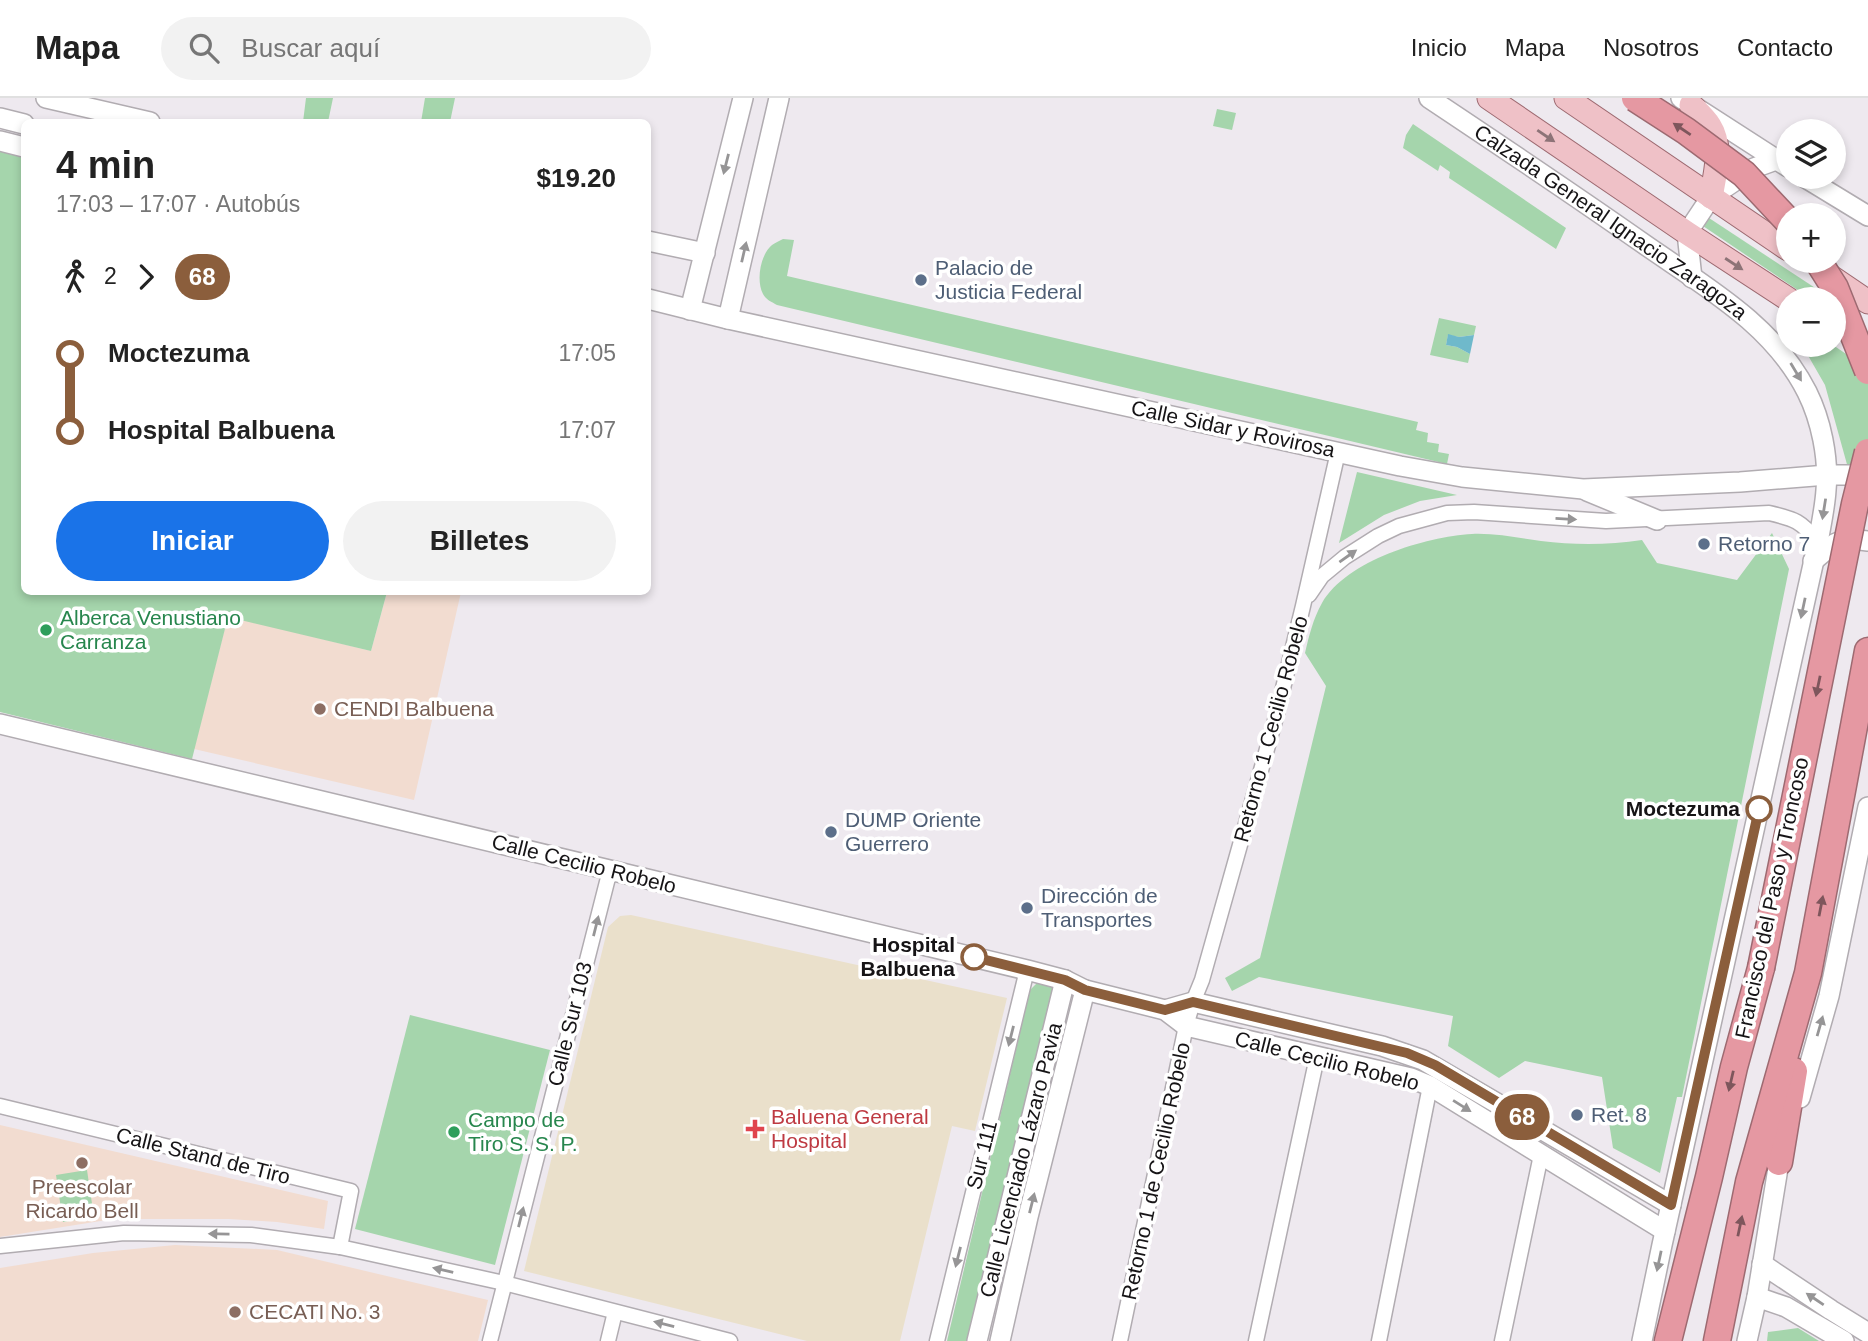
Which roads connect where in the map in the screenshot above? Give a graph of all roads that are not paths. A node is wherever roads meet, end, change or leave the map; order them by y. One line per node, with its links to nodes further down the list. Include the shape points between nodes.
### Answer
1 (46, 98): 10 (street)
2 (743, 98): 23 (street, one-way to 23)
3 (779, 98): 31 (street, one-way to 3)
4 (1429, 98): 26 (street, Calzada General Ignacio Zaragoza)
5 (1489, 98): 20 (main road, Calzada General Ignacio Zaragoza, one-way to 20)
6 (1566, 98): 17 (main road)
7 (1635, 98): 18 (highway, one-way to 7, bridge, via 1744,174)
8 (1686, 101): 14 (street); 17 (main road, via 1710,126 1715,140)
9 (0, 118): 11 (street)
10 (137, 119)
11 (21, 123)
12 (0, 142): 13 (street)
13 (21, 147)
14 (1776, 159)
15 (1776, 164): 17 (street, via 1754,168)
16 (1824, 189): 19 (street)
17 (1712, 197): 20 (street); 21 (main road)
18 (1776, 208)
19 (1868, 216)
20 (1687, 233): 26 (street); 27 (main road, Calzada General Ignacio Zaragoza, one-way to 27)
21 (1776, 240)
22 (651, 243): 23 (street)
23 (705, 253): 30 (street)
24 (1825, 273): 29 (main road)
25 (1826, 273): 34 (highway, bridge)
26 (1692, 278): 37 (street, Calzada General Ignacio Zaragoza, one-way to 37, via 1754,323 1789,361 1814,411)
27 (1776, 291)
28 (651, 300): 30 (street, Calle Sidar y Rovirosa)
29 (1868, 302)
30 (691, 310): 31 (street, Calle Sidar y Rovirosa)
31 (728, 318): 35 (street, Calle Sidar y Rovirosa)
32 (1846, 337): 33 (main road)
33 (1868, 352)
34 (1868, 371)
35 (1338, 452): 39 (street, Calle Sidar y Rovirosa, via 1462,477); 43 (street, Retorno 1 Cecilio Robelo)
36 (1868, 452): 85 (highway, Francisco del Paso y Troncoso, one-way to 85, bridge, via 1761,968)
37 (1827, 475): 38 (street, Calle Sidar y Rovirosa); 39 (street, Calle Sidar y Rovirosa); 42 (street, Francisco del Paso y Troncoso, one-way to 42)
38 (1868, 475)
39 (1583, 489): 40 (street)
40 (1657, 520): 42 (street, via 1769,513 1793,518 1807,528); 43 (street, one-way to 40, via 1322,576 1345,557 1399,526 1447,513)
41 (1868, 541): 42 (street, via 1847,538)
42 (1816, 552): 64 (street, Francisco del Paso y Troncoso, one-way to 64)
43 (1303, 606): 52 (street, Retorno 1 Cecilio Robelo, via 1265,756)
44 (1868, 651): 50 (highway, one-way to 44)
45 (0, 724): 47 (street, Calle Cecilio Robelo)
46 (1868, 807): 62 (street, one-way to 46, via 1829,996)
47 (610, 870): 48 (street, Calle Cecilio Robelo); 69 (street, Calle Sur 103, one-way to 47)
48 (1027, 970): 49 (street, Calle Cecilio Robelo); 79 (street, Sur 111, one-way to 79)
49 (1065, 980): 51 (street, Calle Cecilio Robelo); 73 (street, Calle Licenciado Lázaro Pavia)
50 (1807, 980): 62 (highway); 86 (highway, one-way to 50, via 1749,1182)
51 (1085, 990): 53 (street, Calle Cecilio Robelo); 75 (street, Calle Licenciado Lázaro Pavia, one-way to 51, via 1034,1193)
52 (1193, 1002): 53 (street, Calle Cecilio Robelo); 54 (street, Retorno 1 de Cecilio Robelo); 55 (street, Calle Cecilio Robelo)
53 (1165, 1010): 54 (street, Calle Cecilio Robelo)
54 (1186, 1026): 56 (street, Calle Cecilio Robelo); 80 (street, Retorno 1 de Cecilio Robelo)
55 (1382, 1046): 57 (street); 61 (street, Calle Cecilio Robelo, via 1435,1065)
56 (1317, 1057): 57 (street, Calle Cecilio Robelo); 81 (street)
57 (1376, 1070): 58 (street, Calle Cecilio Robelo)
58 (1430, 1086): 60 (street, Calle Cecilio Robelo, one-way to 60); 82 (street)
59 (0, 1106): 67 (street, Calle Stand de Tiro, via 351,1191)
60 (1541, 1155): 63 (street, Calle Cecilio Robelo); 83 (street)
61 (1590, 1157): 63 (street); 64 (street, Calle Cecilio Robelo)
62 (1779, 1162): 68 (street)
63 (1578, 1179): 65 (street, Calle Cecilio Robelo)
64 (1671, 1205): 65 (street, Francisco del Paso y Troncoso)
65 (1665, 1231): 84 (street, Francisco del Paso y Troncoso, one-way to 84)
66 (0, 1246): 67 (street, one-way to 66, via 251,1235 124,1233)
67 (340, 1247): 69 (street, one-way to 67)
68 (1762, 1264): 70 (street); 72 (street, one-way to 68)
69 (505, 1283): 71 (street); 76 (street, Calle Sur 103)
70 (1757, 1297): 87 (street); 88 (street, via 1786,1307)
71 (615, 1312): 74 (street, one-way to 71); 77 (street)
72 (1868, 1333)
73 (979, 1337): 75 (street)
74 (713, 1339): 78 (street)
75 (1004, 1340)
76 (490, 1341)
77 (608, 1341)
78 (730, 1341)
79 (937, 1341)
80 (1120, 1341)
81 (1255, 1341)
82 (1379, 1341)
83 (1502, 1341)
84 (1642, 1341)
85 (1668, 1341)
86 (1717, 1341)
87 (1747, 1341)
88 (1844, 1341)

